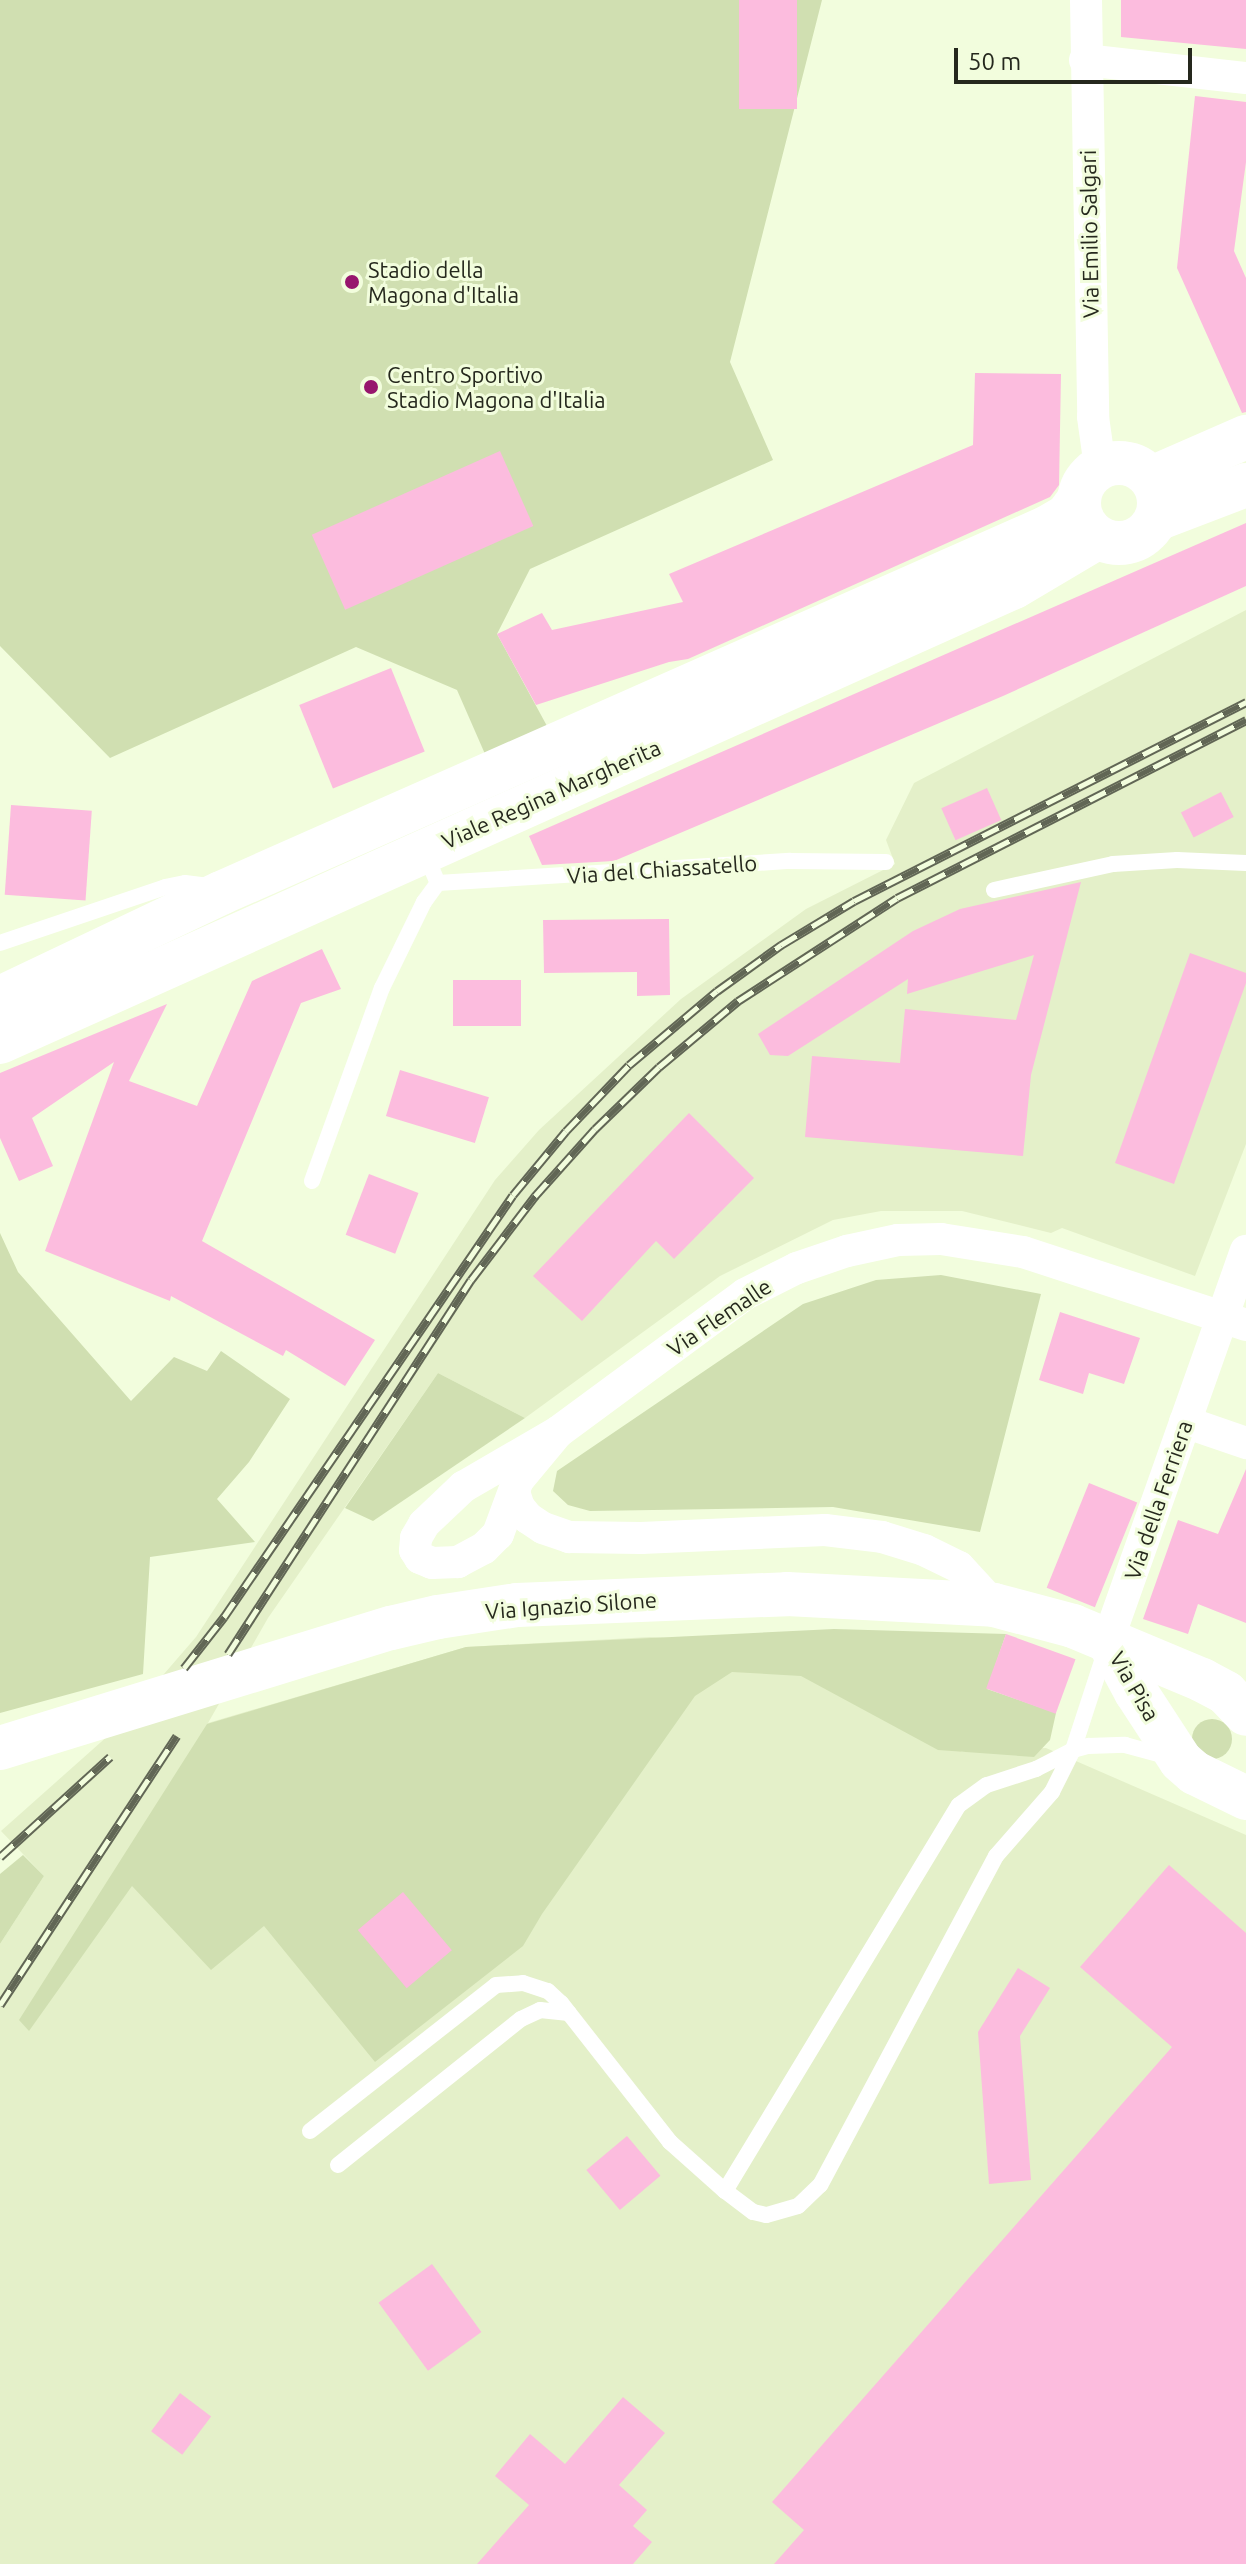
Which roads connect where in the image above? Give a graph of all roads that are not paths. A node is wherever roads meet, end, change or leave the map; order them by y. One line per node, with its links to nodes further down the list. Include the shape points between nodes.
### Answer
1 (1086, 0): 2 (street, Via Emilio Salgari)
2 (1085, 60): 3 (street); 7 (street, Via Emilio Salgari)
3 (1246, 78)
4 (1246, 437): 6 (street)
5 (1246, 485): 6 (street)
6 (1154, 498): 7 (street, via 1128,463); 7 (street, via 1149,531 1125,544)
7 (1092, 502): 10 (street, Viale Regina Margherita, via 1014,587); 12 (street, Viale Regina Margherita, via 1046,528)
8 (886, 862): 10 (lane, Via del Chiassatello)
9 (1246, 863): 11 (lane, via 1113,864)
10 (431, 867): 15 (street, Viale Regina Margherita); 18 (lane, via 424,902 382,988)
11 (994, 890)
12 (221, 893): 13 (street, Viale Regina Margherita); 14 (lane, via 205,883 165,887)
13 (161, 922): 15 (street); 16 (street, Viale Regina Margherita)
14 (0, 943)
15 (180, 961): 17 (street, Viale Regina Margherita)
16 (0, 998)
17 (0, 1042)
18 (312, 1181)
19 (1246, 1251): 20 (street, Via della Ferriera)
20 (1234, 1322): 21 (street, Via della Ferriera); 22 (street, Via Flemalle, via 1023,1252 941,1239 898,1240 797,1268 745,1294)
21 (1185, 1422): 23 (street); 26 (street, Via della Ferriera)
22 (558, 1432): 24 (street, Via Flemalle, via 528,1465); 24 (street, Via Flemalle, via 463,1487 442,1505 416,1538 420,1558 432,1563 474,1557 498,1534)
23 (1246, 1443)
24 (514, 1492): 25 (street, via 528,1518 569,1537 825,1530 882,1537 959,1567)
25 (994, 1605): 26 (street, Via Ignazio Silone); 28 (street, Via Ignazio Silone, via 771,1594 517,1605 391,1628)
26 (1108, 1640): 27 (street, Via Pisa); 29 (lane, Via della Ferriera); 30 (street, Via Pisa)
27 (1239, 1704)
28 (0, 1748)
29 (1073, 1750): 30 (lane, via 1125,1745); 34 (lane, via 987,1785 959,1805); 34 (lane, Via della Ferriera, via 1052,1792 996,1856 820,2185 798,2206 766,2215)
30 (1222, 1777)
31 (569, 2013): 32 (lane, Via della Ferriera, via 537,1986 496,1985); 33 (lane, via 540,2010 521,2019); 34 (lane, Via della Ferriera, via 670,2142)
32 (310, 2131)
33 (338, 2165)
34 (725, 2191)

